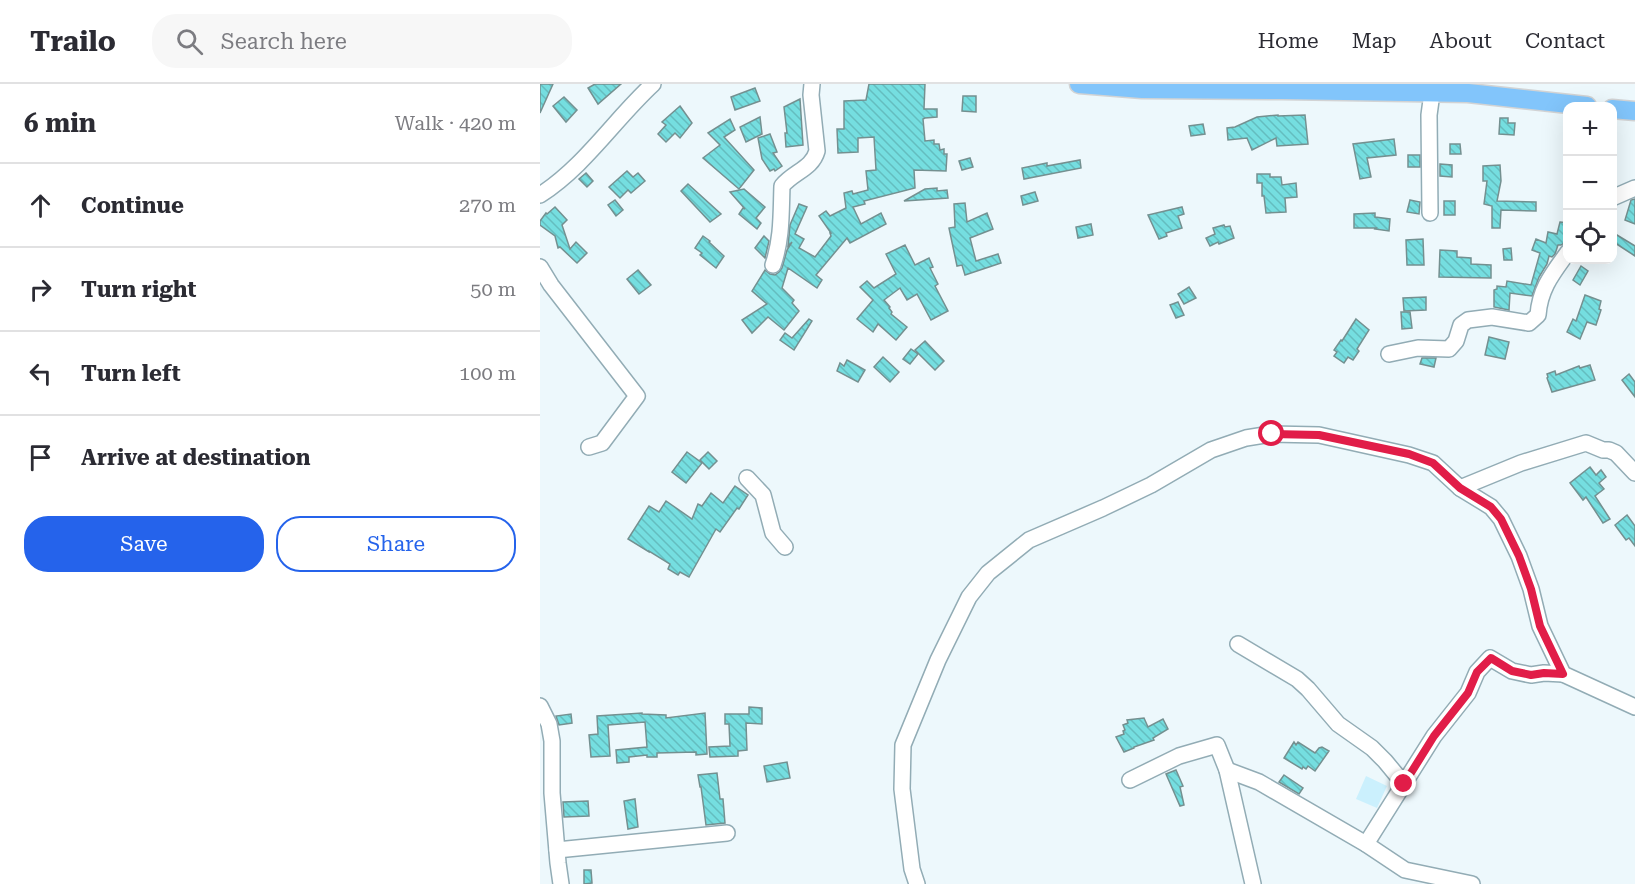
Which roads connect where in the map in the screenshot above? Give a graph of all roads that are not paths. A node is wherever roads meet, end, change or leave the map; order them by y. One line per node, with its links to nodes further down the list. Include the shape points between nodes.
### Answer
1 (812, 84): 15 (street, via 817,151 811,164 783,186 782,229)
2 (1079, 84): 4 (main road)
3 (645, 87): 11 (street, via 584,159)
4 (1172, 87): 6 (main road)
5 (1468, 89): 6 (main road); 7 (main road)
6 (1432, 93): 13 (street, via 1428,115)
7 (1563, 103)
8 (1617, 109): 9 (main road)
9 (1635, 111)
10 (1635, 188): 12 (street)
11 (540, 195)
12 (1617, 196)
13 (1430, 213)
14 (1563, 259): 17 (street, via 1545,284 1538,315 1529,323 1492,317 1468,320 1461,325 1449,349 1418,348)
15 (774, 265)
16 (540, 267): 18 (street, via 637,396 602,443)
17 (1389, 354)
18 (589, 447)
19 (1635, 473): 21 (street, via 1616,453 1586,443 1521,463)
20 (747, 478): 22 (street, via 763,495 773,533)
21 (1460, 488): 24 (street, via 1491,507 1501,519 1519,556 1540,626); 34 (street, via 1433,463 1409,454 1319,435 1272,434 1211,450 1151,485 1029,540 988,573 969,597 903,746 902,789)
22 (785, 547)
23 (1238, 644): 29 (street, via 1297,679 1338,724 1372,748)
24 (1563, 674): 26 (street); 29 (street, via 1512,671 1491,658 1477,672 1468,693 1434,736)
25 (540, 706): 32 (street, via 552,741)
26 (1635, 707)
27 (1227, 770): 28 (street, via 1217,745 1179,756); 31 (street, via 1259,782); 35 (street)
28 (1130, 780)
29 (1404, 784): 31 (street)
30 (727, 833): 32 (street)
31 (1366, 844): 36 (street, via 1405,870)
32 (557, 849): 33 (street)
33 (561, 884)
34 (917, 884)
35 (1253, 884)
36 (1472, 884)

